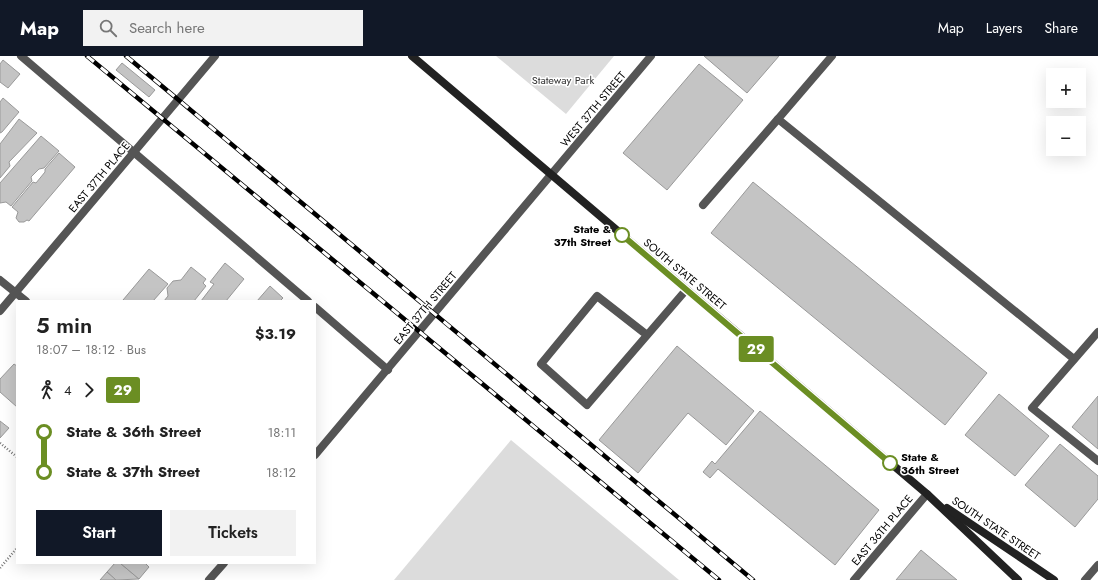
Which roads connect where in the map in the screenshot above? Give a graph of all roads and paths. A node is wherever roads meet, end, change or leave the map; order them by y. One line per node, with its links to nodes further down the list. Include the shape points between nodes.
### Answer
1 (20, 56): 7 (street)
2 (215, 56): 7 (street, EAST 37TH PLACE)
3 (412, 56): 8 (main road, SOUTH STATE STREET)
4 (652, 56): 8 (street, WEST 37TH STREET)
5 (832, 56): 6 (street)
6 (778, 119): 9 (street); 19 (street)
7 (134, 153): 12 (street, EAST 37TH PLACE); 14 (street)
8 (552, 175): 11 (main road, SOUTH STATE STREET); 20 (street, EAST 37TH STREET)
9 (703, 205)
10 (0, 280): 12 (street)
11 (686, 290): 18 (street); 25 (main road, SOUTH STATE STREET)
12 (16, 293): 13 (street); 16 (street, EAST 37TH PLACE)
13 (25, 300)
14 (307, 300)
15 (316, 308): 20 (street)
16 (0, 311)
17 (1098, 332): 19 (street)
18 (647, 335): 18 (street, via 597,296 541,364 587,405)
19 (1074, 359): 24 (street, via 1032,408)
20 (388, 370): 22 (street, EAST 37TH STREET)
21 (0, 443): 23 (path)
22 (316, 454)
23 (16, 456)
24 (1098, 461)
25 (926, 494): 31 (street, EAST 36TH PLACE); 32 (main road, SOUTH STATE STREET); 33 (main road, SOUTH STATE STREET)
26 (16, 549): 29 (path)
27 (223, 564): 30 (street)
28 (1098, 565): 34 (street)
29 (0, 568)
30 (209, 580)
31 (854, 580)
32 (1018, 580)
33 (1054, 580)
34 (1085, 580)

